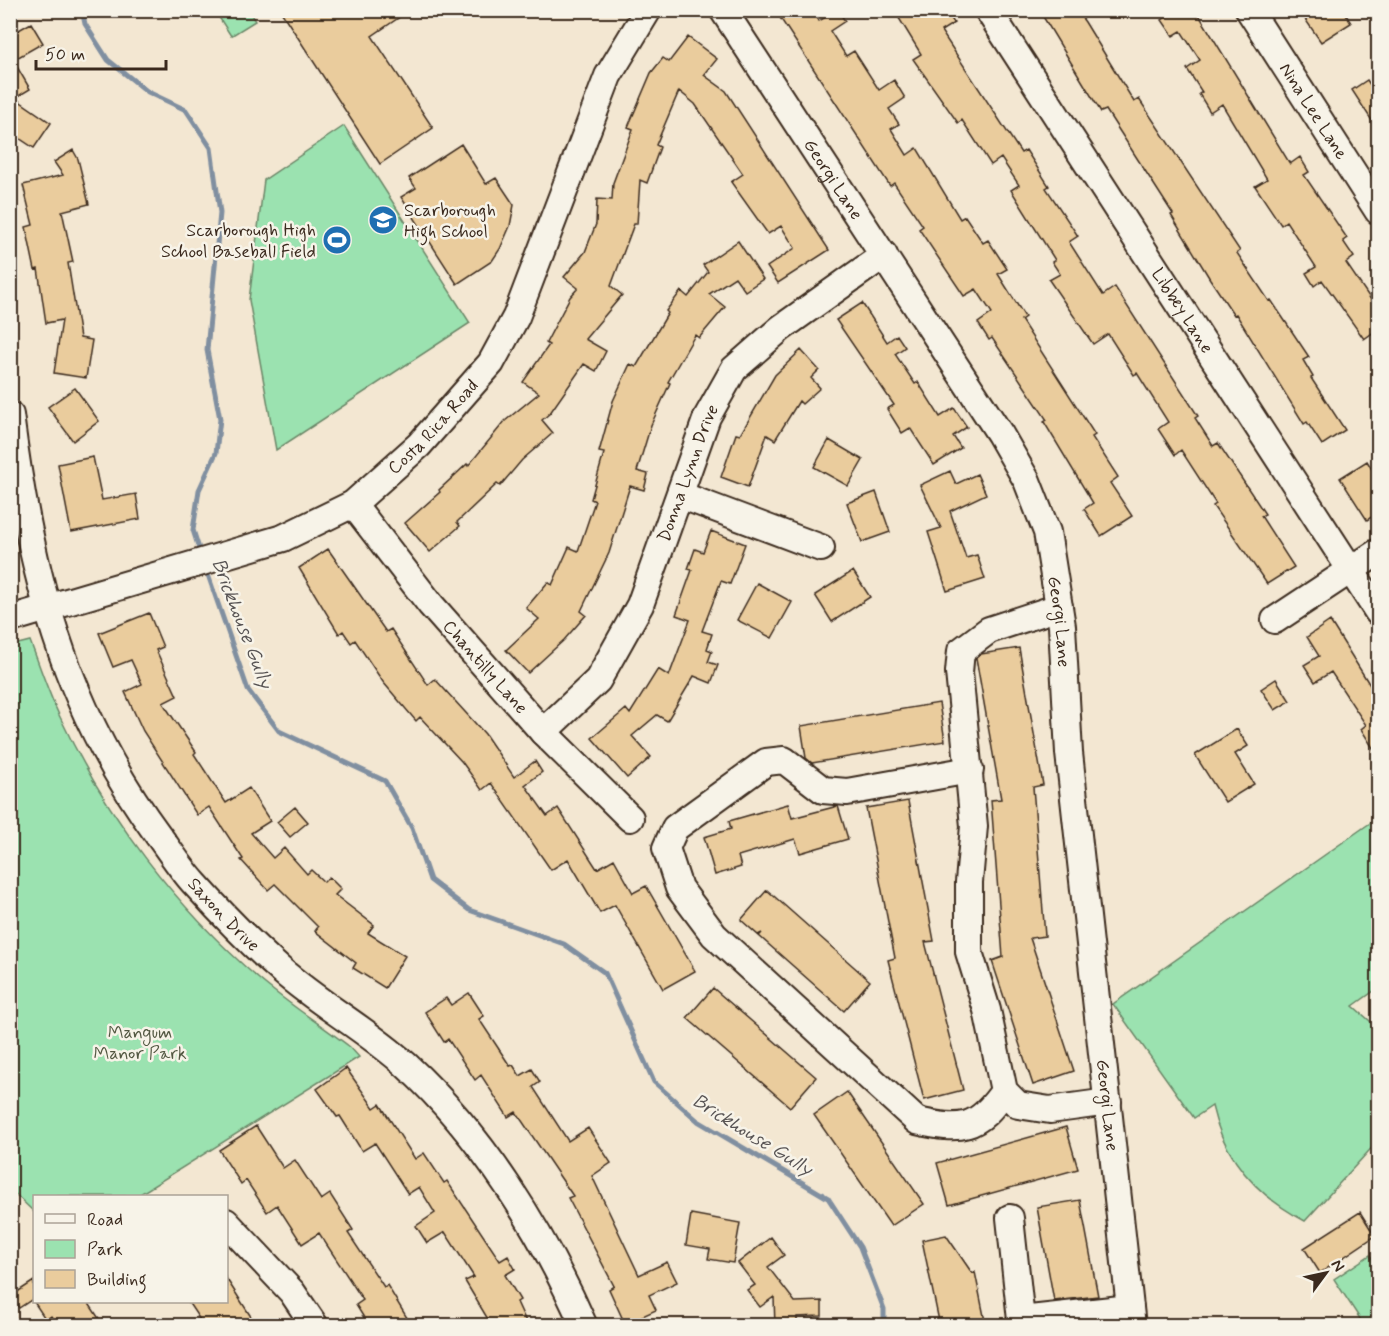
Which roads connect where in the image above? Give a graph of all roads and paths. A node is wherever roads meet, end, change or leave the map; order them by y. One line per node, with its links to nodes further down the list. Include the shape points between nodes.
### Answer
1 (648, 10): 9 (street, Costa Rica Road, via 608,76 516,317 491,363 419,445)
2 (723, 10): 6 (street, Georgi Lane)
3 (988, 10): 12 (street, Libbey Lane)
4 (1249, 10): 5 (street, Nina Lee Lane)
5 (1378, 211)
6 (884, 255): 8 (street, Donna Lynn Drive, via 781,328 734,369 707,417); 13 (street, Georgi Lane, via 1027,482 1047,532)
7 (10, 415): 14 (street, Saxon Drive, via 27,529)
8 (680, 495): 10 (street); 18 (street, Donna Lynn Drive, via 640,605 598,680)
9 (353, 504): 14 (street, Costa Rica Road, via 283,538); 18 (street, Chantilly Lane, via 431,604)
10 (821, 548)
11 (1378, 552): 12 (street)
12 (1351, 570): 15 (street, Libbey Lane); 17 (street)
13 (1059, 607): 19 (street, via 989,630 961,651 959,672); 22 (street, Georgi Lane, via 1069,753)
14 (46, 608): 16 (street, Costa Rica Road); 28 (street, Saxon Drive, via 90,725 131,798 193,882 283,972 349,1018 407,1066 471,1136 543,1241)
15 (1378, 612)
16 (10, 619)
17 (1275, 620)
18 (543, 732): 20 (street, Chantilly Lane)
19 (970, 770): 21 (street, via 974,826 969,952); 21 (street, via 847,792 823,790 784,760 766,762 675,828 666,848 679,888 714,935 917,1121 954,1128 978,1121)
20 (630, 818)
21 (1011, 1098): 22 (street, via 1050,1110)
22 (1108, 1102): 25 (street, Georgi Lane)
23 (1010, 1218): 26 (street)
24 (228, 1224): 27 (street, via 292,1292)
25 (1131, 1317): 26 (street)
26 (1021, 1323)
27 (315, 1326)
28 (584, 1326)

